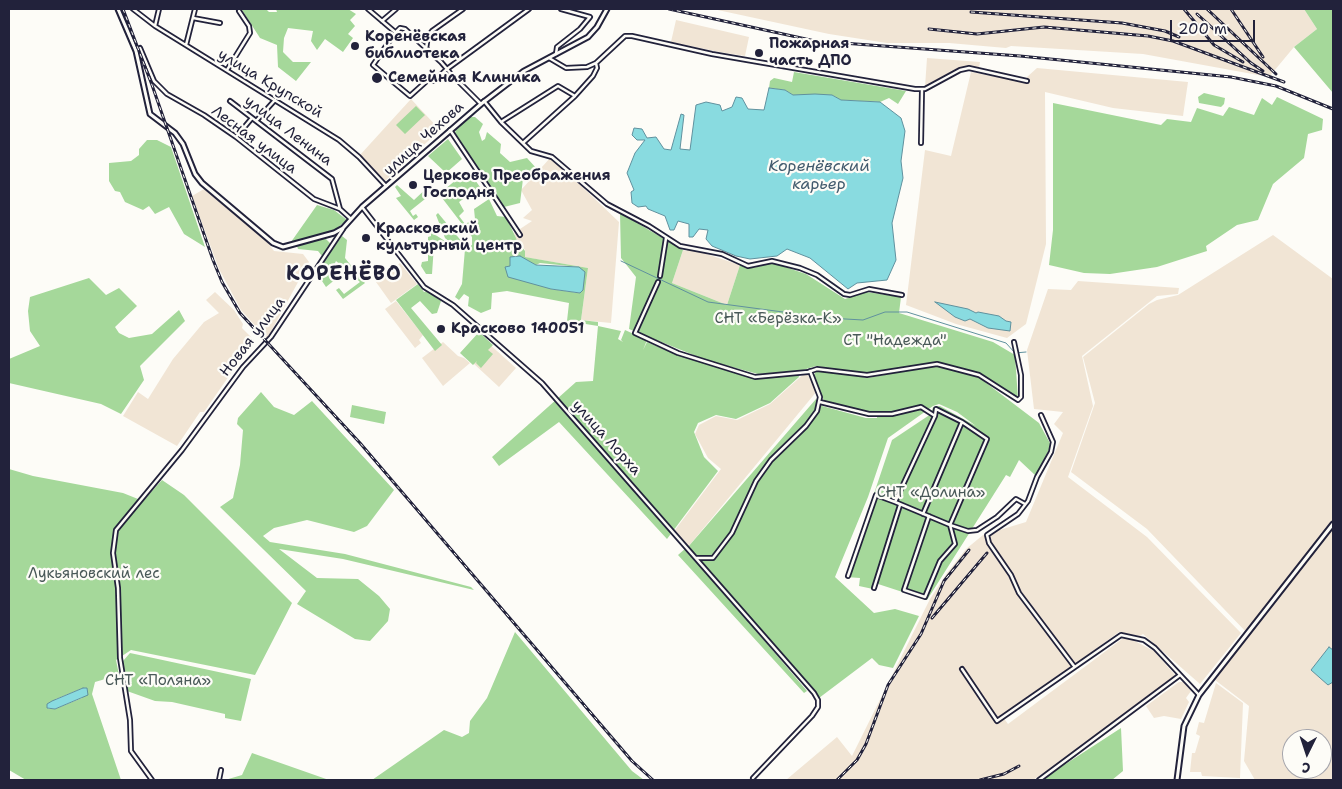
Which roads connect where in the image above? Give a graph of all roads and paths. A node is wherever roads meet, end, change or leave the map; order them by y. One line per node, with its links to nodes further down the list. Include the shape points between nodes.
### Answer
1 (118, 9): 19 (main road, Новая улица)
2 (133, 9): 15 (street, улица Крупской)
3 (159, 9): 15 (street)
4 (195, 9): 12 (street)
5 (368, 9): 13 (street)
6 (396, 9): 13 (street)
7 (463, 9): 18 (street, via 432,31)
8 (529, 9): 23 (street)
9 (561, 9): 20 (street, via 590,17 556,47)
10 (607, 9): 20 (main road, улица Чехова, via 588,37)
11 (239, 11): 24 (street, via 250,32)
12 (193, 18): 14 (street); 17 (street)
13 (382, 21): 16 (street)
14 (220, 23)
15 (155, 26): 17 (street, улица Крупской)
16 (395, 33): 18 (street, via 400,28 405,29); 23 (street, via 373,65 410,96 430,78 434,80)
17 (186, 44): 24 (street, улица Крупской)
18 (426, 49): 23 (street)
19 (136, 51): 35 (street, Лесная улица, via 140,48 154,81 167,94); 42 (main road, Новая улица, via 150,114 183,144 202,183 272,243 283,247)
20 (556, 54): 21 (main road, улица Чехова)
21 (549, 58): 22 (street, via 573,69); 30 (main road, улица Чехова, via 524,71)
22 (596, 63): 26 (street, via 620,39 632,36 712,54); 27 (street, via 593,76)
23 (447, 69): 30 (street)
24 (227, 70): 28 (street, улица Крупской)
25 (1027, 81): 26 (street, via 964,68)
26 (922, 90): 37 (street)
27 (575, 96): 33 (street, via 558,86); 36 (street)
28 (275, 100): 32 (street); 38 (street, улица Крупской, via 339,140 359,156)
29 (230, 101): 31 (street, улица Ленина)
30 (483, 102): 33 (street); 34 (main road, улица Чехова)
31 (252, 118): 32 (street, улица Ленина); 35 (street)
32 (257, 120): 40 (street, улица Ленина, via 332,179)
33 (501, 122): 36 (street)
34 (450, 130): 38 (main road, улица Чехова); 43 (street)
35 (236, 137): 40 (street, Лесная улица, via 314,200)
36 (524, 142): 44 (street, via 531,151 552,157 607,204)
37 (921, 143)
38 (387, 187): 39 (main road, улица Чехова)
39 (362, 207): 41 (main road, улица Чехова); 61 (street, улица Лорха, via 424,287 453,305 542,383)
40 (340, 209): 41 (street, Лесная улица)
41 (351, 219): 42 (main road, Новая улица)
42 (336, 235): 70 (street, Новая улица, via 271,337 243,367 177,457 116,530 113,542 120,658 131,751)
43 (520, 235)
44 (666, 238): 45 (street); 47 (street, via 680,246 722,254 748,266 772,261 804,269 844,294 869,289)
45 (660, 276)
46 (658, 282): 49 (street, via 635,333 678,353 755,377)
47 (902, 295)
48 (1014, 342): 49 (street, via 1021,375 1021,397 1018,400 979,375 937,364 867,375 827,368)
49 (810, 371): 50 (street)
50 (820, 402): 52 (street, via 869,414 892,414 921,407); 61 (street, via 806,426 771,460 756,481 732,533 713,558)
51 (1041, 415): 56 (street, via 1053,442)
52 (934, 416): 53 (street, via 936,409); 54 (street)
53 (962, 422): 57 (street); 60 (street, via 987,440)
54 (895, 502): 55 (street); 62 (street, via 876,495)
55 (900, 505): 57 (street); 63 (street)
56 (1025, 505): 60 (street, via 1016,499 977,530 968,531); 64 (street, via 1018,514 987,535 989,543 1019,593)
57 (923, 514): 58 (street)
58 (929, 516): 60 (street); 60 (street, via 904,590 925,597 940,561 955,544)
59 (1333, 524): 67 (main road)
60 (950, 525)
61 (696, 558): 69 (street, улица Лорха, via 818,700 812,716)
62 (848, 576)
63 (874, 588)
64 (1074, 666): 65 (street, via 997,721); 66 (street, via 1121,635 1144,640)
65 (962, 669)
66 (1181, 675): 67 (street); 72 (street)
67 (1199, 695): 73 (main road, via 1185,723)
68 (221, 770): 71 (street)
69 (753, 778)
70 (152, 780)
71 (219, 780)
72 (1039, 780)
73 (1177, 780)

